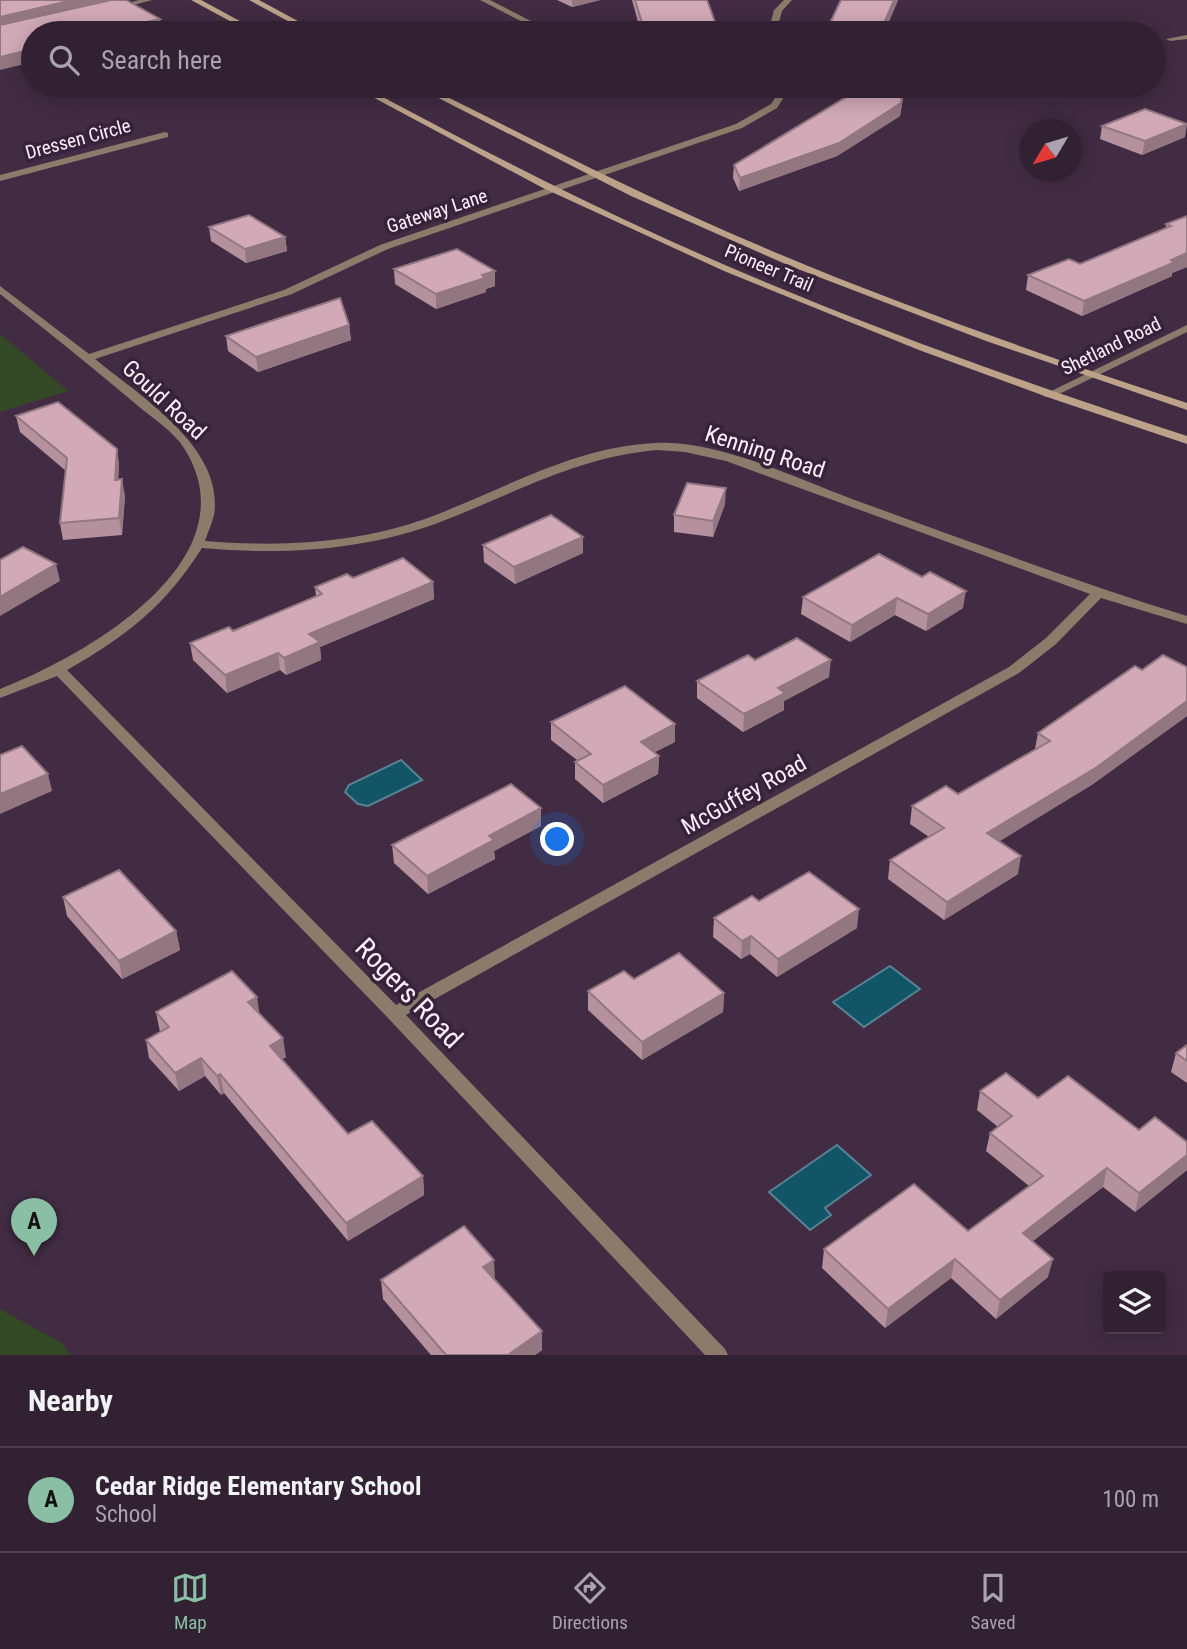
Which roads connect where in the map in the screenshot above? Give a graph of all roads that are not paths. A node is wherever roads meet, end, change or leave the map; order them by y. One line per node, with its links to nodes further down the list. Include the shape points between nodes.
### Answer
1 (148, 0): 6 (street)
2 (195, 0): 7 (main road)
3 (253, 0): 8 (main road)
4 (484, 0): 9 (street)
5 (788, 0): 10 (street)
6 (108, 9)
7 (235, 21)
8 (293, 21)
9 (526, 21)
10 (775, 21)
11 (1187, 37): 12 (street)
12 (1170, 39)
13 (379, 98): 19 (main road, Pioneer Trail)
14 (443, 98): 17 (main road, Pioneer Trail)
15 (779, 98): 17 (street, Gateway Lane, via 758,118)
16 (165, 135): 18 (street, Dressen Circle)
17 (597, 176): 19 (street, Gateway Lane); 23 (main road, Pioneer Trail, via 811,270)
18 (0, 178)
19 (555, 191): 22 (street, Gateway Lane, via 384,247 288,292); 24 (main road, Pioneer Trail, via 774,290)
20 (0, 289): 22 (street, Gould Road)
21 (1187, 328): 23 (street, Shetland Road)
22 (88, 358): 27 (street, Gould Road, via 189,446 205,475 208,511)
23 (1090, 374): 24 (street, Shetland Road); 25 (main road, Pioneer Trail)
24 (1049, 395): 26 (main road, Pioneer Trail)
25 (1187, 407)
26 (1187, 440)
27 (200, 544): 28 (street, Kenning Road, via 295,548 400,531 586,459 620,449 657,446 730,458); 30 (street, Gould Road, via 158,599)
28 (1099, 593): 29 (street, Kenning Road); 32 (street, McGuffey Road, via 1014,670)
29 (1187, 620)
30 (59, 670): 31 (street, Gould Road); 32 (street, Rogers Road)
31 (0, 694)
32 (394, 1014): 33 (street, Rogers Road)
33 (718, 1355)

